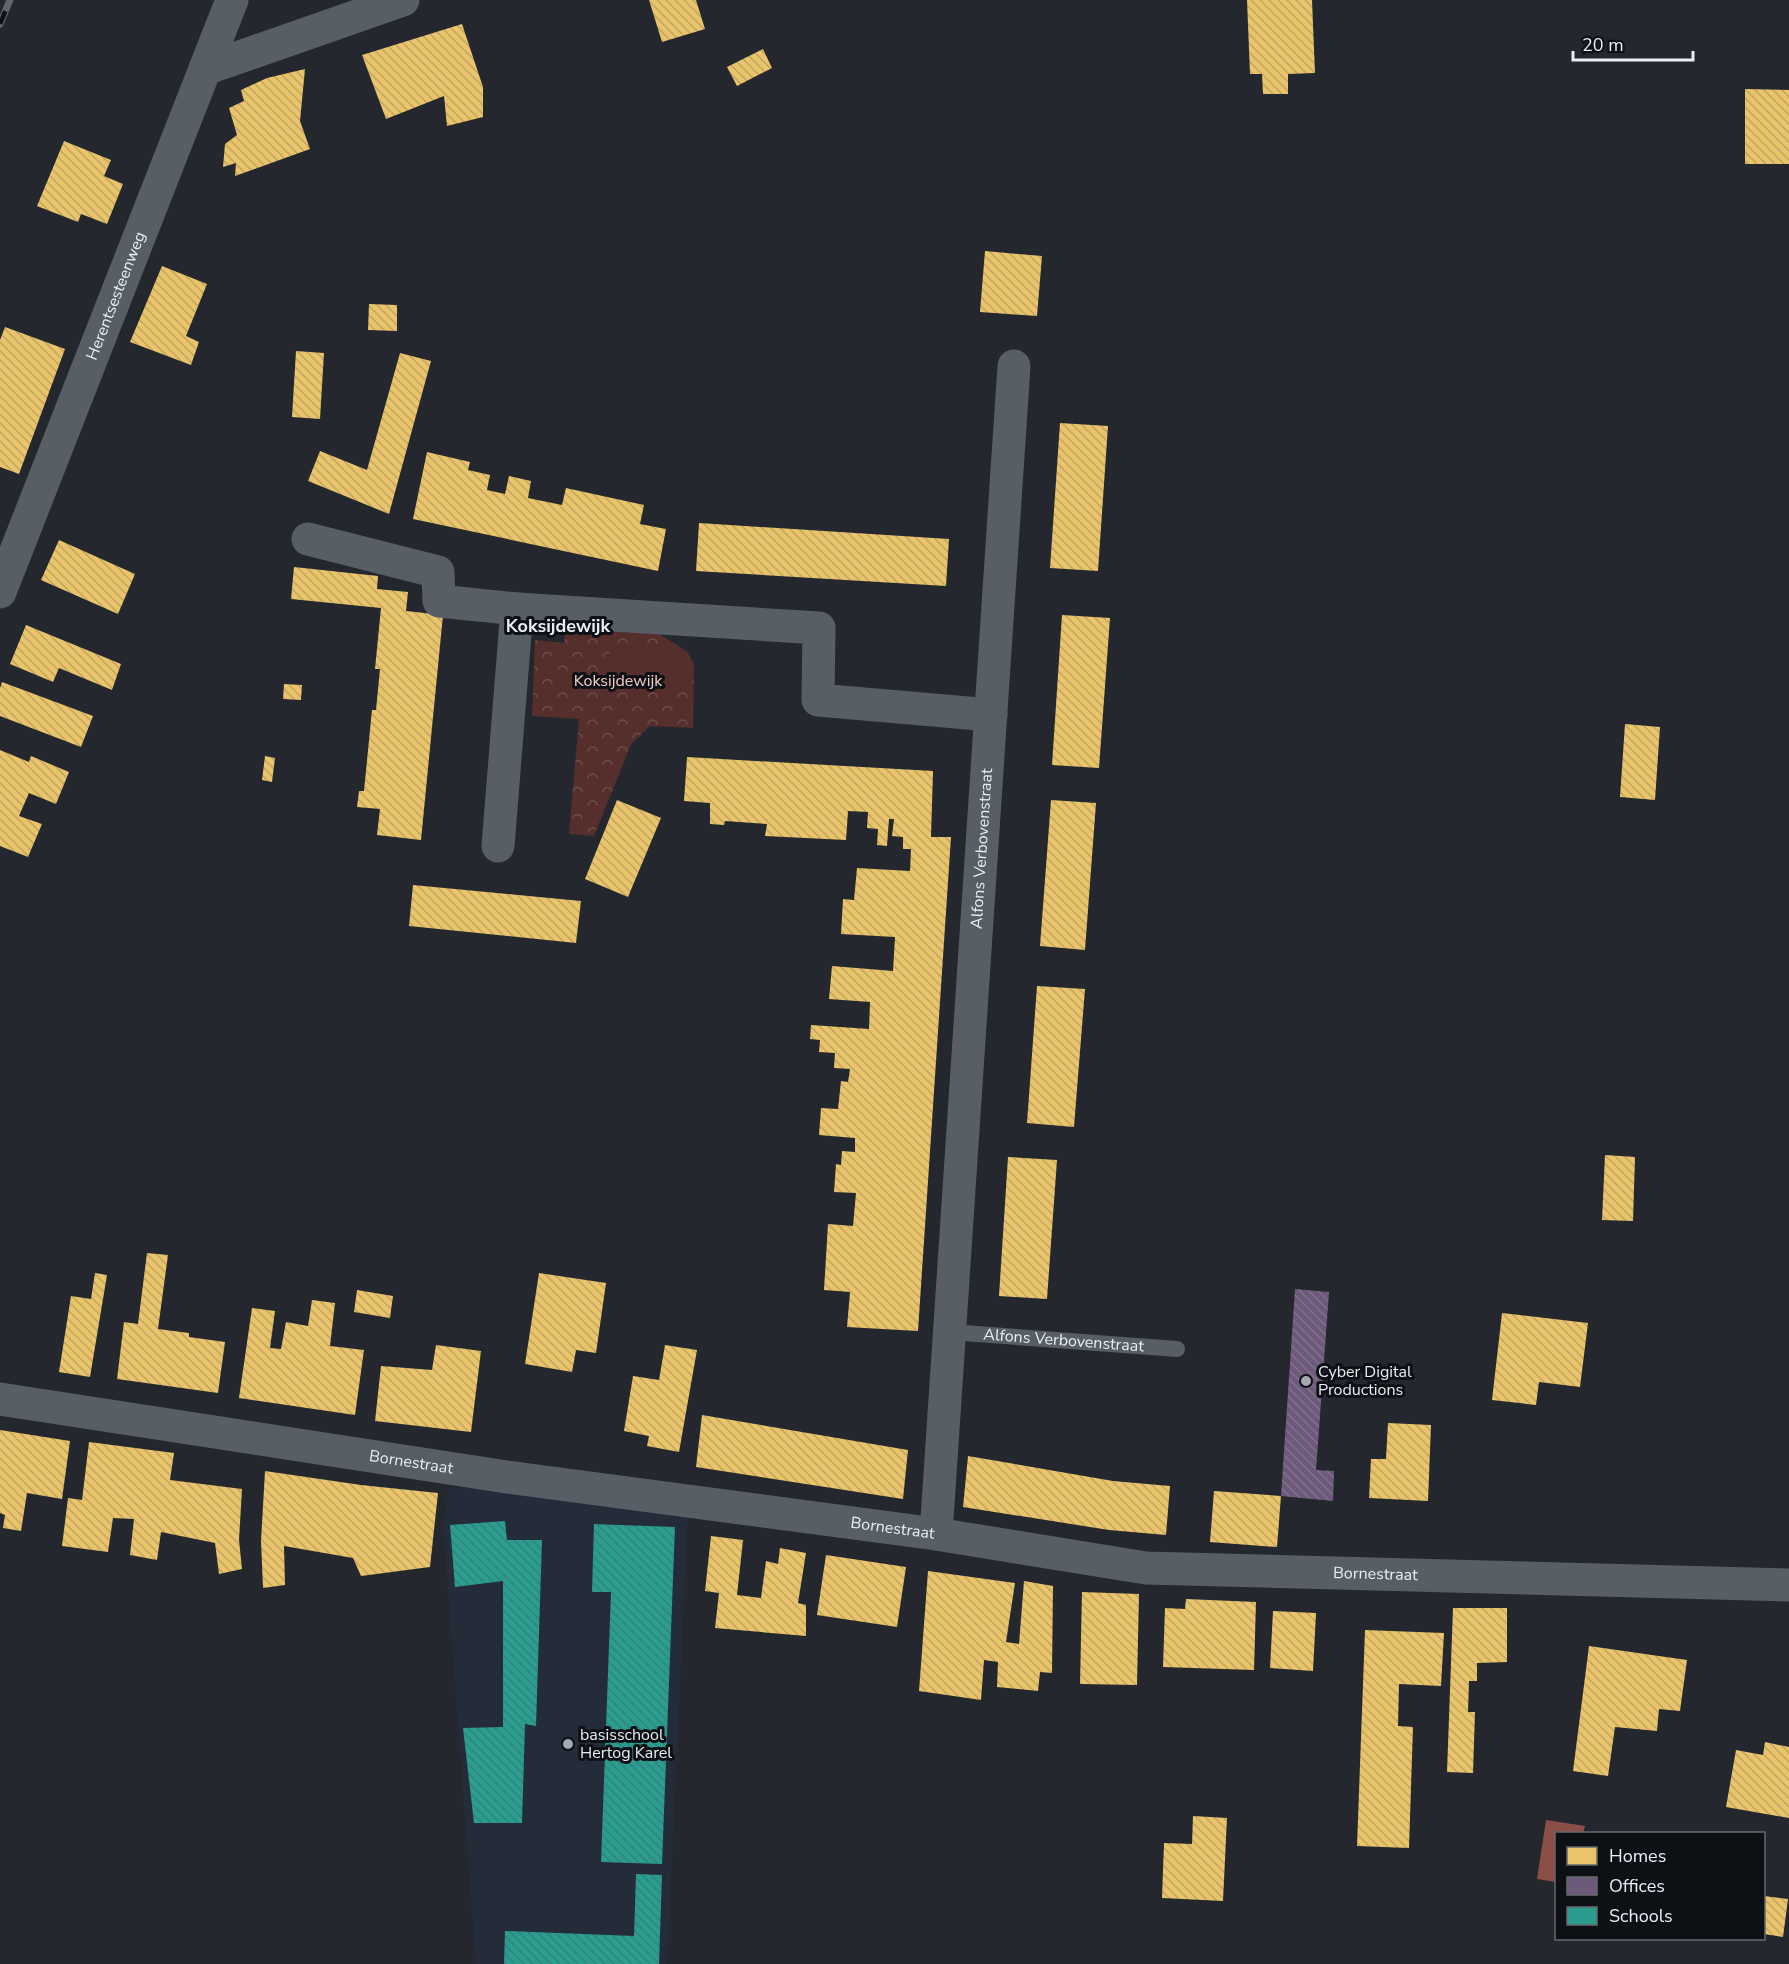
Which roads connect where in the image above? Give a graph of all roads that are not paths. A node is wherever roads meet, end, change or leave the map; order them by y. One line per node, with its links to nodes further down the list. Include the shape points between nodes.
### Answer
1 (232, 0): 3 (street, Herentsesteenweg)
2 (403, 0): 3 (street)
3 (205, 69): 6 (street, Herentsesteenweg)
4 (1014, 366): 8 (street, Alfons Verbovenstraat)
5 (308, 539): 7 (street, via 438,572 439,601)
6 (0, 592)
7 (517, 609): 8 (street, via 819,628 818,700); 9 (street)
8 (991, 715): 10 (street, Alfons Verbovenstraat)
9 (498, 846)
10 (950, 1332): 11 (lane, Alfons Verbovenstraat); 13 (street, Alfons Verbovenstraat)
11 (1176, 1349)
12 (0, 1399): 13 (street, Bornestraat, via 507,1477)
13 (936, 1534): 14 (street, Bornestraat, via 1146,1568)
14 (1789, 1585)

